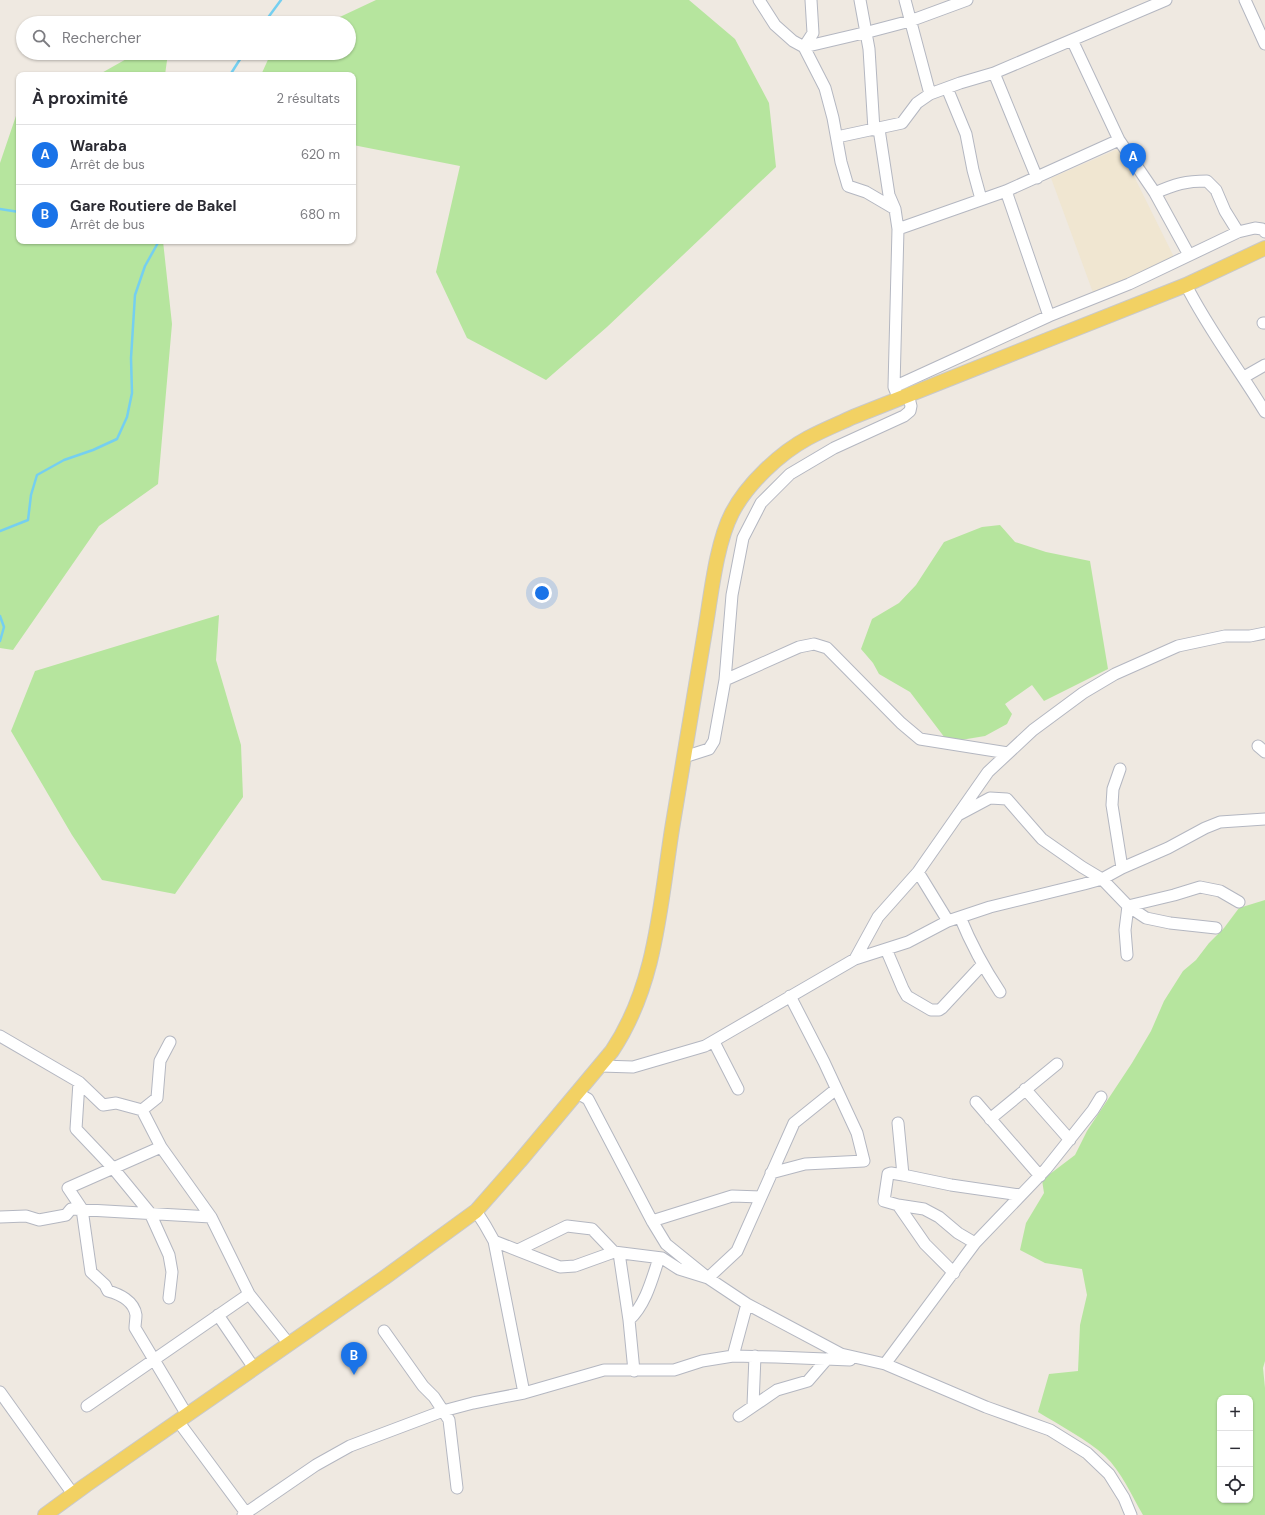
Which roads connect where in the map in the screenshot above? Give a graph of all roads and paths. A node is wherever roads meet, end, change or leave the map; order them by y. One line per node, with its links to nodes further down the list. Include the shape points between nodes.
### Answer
1 (758, 0): 13 (street, via 775,25)
2 (811, 0): 13 (street, via 813,33)
3 (860, 0): 10 (street)
4 (905, 0): 9 (street)
5 (967, 0): 9 (street)
6 (1166, 0): 8 (street)
7 (1245, 0): 12 (street)
8 (1151, 3): 11 (street)
9 (910, 21): 10 (street); 16 (street)
10 (866, 33): 13 (street); 17 (street)
11 (1072, 40): 14 (street); 19 (street)
12 (1265, 44)
13 (804, 47): 18 (street, via 825,88)
14 (994, 73): 15 (street); 20 (street)
15 (947, 88): 16 (street); 23 (street, via 966,134)
16 (930, 94): 17 (street, via 917,103 902,123)
17 (876, 129): 18 (street); 24 (street, via 889,196)
18 (837, 137): 24 (street, via 848,186 866,192)
19 (1119, 140): 20 (street); 22 (street)
20 (1037, 178): 21 (street)
21 (1006, 191): 23 (street); 31 (street)
22 (1155, 192): 26 (street, via 1174,184 1207,181 1216,190); 29 (street)
23 (981, 200): 25 (street)
24 (895, 210): 25 (street)
25 (898, 229): 34 (street)
26 (1238, 232): 27 (street, via 1255,228); 29 (street)
27 (1265, 232)
28 (1265, 248): 30 (main road)
29 (1189, 255): 31 (street, via 1129,284)
30 (1186, 285): 33 (street, via 1199,312); 34 (main road)
31 (1049, 316): 34 (street)
32 (1265, 365): 33 (street)
33 (1244, 377): 35 (street)
34 (900, 393): 37 (street, via 910,406 910,411 904,416 834,448 790,474 761,503 743,538 732,595); 39 (main road, via 795,446 760,475 732,512 714,579)
35 (1265, 412)
36 (1265, 633): 38 (street, via 1225,636 1178,646 1115,674 1070,702)
37 (725, 680): 38 (street, via 798,647 814,644 827,648 920,739); 39 (street, via 714,741 709,749)
38 (1008, 753): 41 (street, via 988,772)
39 (684, 757): 61 (main road, via 650,964 634,1013 624,1033)
40 (1120, 769): 43 (street, via 1113,788 1112,805)
41 (957, 815): 44 (street); 45 (street, via 990,798 1007,799 1042,839)
42 (1265, 819): 43 (street, via 1220,822)
43 (1122, 868): 45 (street)
44 (918, 872): 49 (street); 53 (street, via 878,917)
45 (1102, 879): 47 (street); 48 (street)
46 (1239, 902): 47 (street, via 1220,891 1200,887)
47 (1128, 906): 50 (street, via 1146,918); 52 (street, via 1125,930)
48 (960, 917): 49 (street); 54 (street)
49 (948, 921): 51 (street, via 908,942)
50 (1216, 928)
51 (886, 949): 53 (street); 54 (street, via 907,996 935,1011 942,1008)
52 (1127, 955)
53 (855, 958): 56 (street)
54 (982, 964): 55 (street)
55 (1000, 992)
56 (790, 996): 59 (street); 65 (street)
57 (0, 1036): 62 (street)
58 (170, 1042): 69 (street, via 160,1061 157,1098)
59 (714, 1042): 61 (street, via 633,1066); 63 (street)
60 (1057, 1064): 64 (street)
61 (600, 1066): 66 (main road)
62 (79, 1082): 69 (street, via 102,1105 116,1103); 74 (street, via 76,1130)
63 (738, 1089)
64 (1025, 1089): 70 (street); 72 (street)
65 (836, 1090): 75 (street, via 794,1123); 75 (street, via 857,1133 864,1161 805,1164)
66 (577, 1093): 82 (main road); 86 (street, via 588,1099)
67 (1101, 1097): 72 (street)
68 (976, 1102): 70 (street)
69 (142, 1110): 73 (street)
70 (990, 1119): 77 (street)
71 (898, 1123): 76 (street)
72 (1070, 1140): 77 (street)
73 (161, 1146): 74 (street); 85 (street)
74 (113, 1168): 81 (street, via 68,1188); 83 (street)
75 (771, 1173): 79 (street)
76 (903, 1175): 78 (street); 80 (street, via 888,1174 884,1198 886,1202)
77 (1040, 1176): 78 (street)
78 (1020, 1195): 88 (street)
79 (761, 1196): 86 (street, via 732,1196); 93 (street, via 737,1251)
80 (898, 1205): 88 (street, via 924,1209); 92 (street, via 925,1244)
81 (82, 1209): 83 (street); 84 (street, via 71,1209 66,1215 39,1220 26,1216); 103 (street, via 91,1272 108,1291 118,1294 130,1303 136,1314 135,1328)
82 (476, 1211): 87 (street); 100 (main road)
83 (150, 1214): 85 (street); 95 (street, via 170,1255 172,1272)
84 (0, 1217)
85 (211, 1217): 94 (street)
86 (652, 1221): 93 (street, via 666,1244)
87 (494, 1241): 89 (street); 109 (street)
88 (975, 1243): 92 (street)
89 (518, 1250): 90 (street, via 560,1267 575,1266); 90 (street, via 567,1226 592,1229)
90 (616, 1252): 91 (street); 98 (street)
91 (659, 1258): 93 (street, via 679,1269); 98 (street, via 646,1295 637,1313)
92 (954, 1273): 105 (street)
93 (708, 1278): 96 (street)
94 (249, 1294): 97 (street); 100 (street)
95 (169, 1298)
96 (747, 1304): 101 (street); 105 (street, via 841,1354)
97 (218, 1315): 103 (street); 106 (street)
98 (629, 1320): 107 (street)
99 (384, 1331): 112 (street)
100 (289, 1344): 106 (main road)
101 (733, 1356): 102 (street); 107 (street, via 702,1361 674,1370)
102 (754, 1356): 104 (street); 110 (street)
103 (154, 1360): 111 (street); 114 (street)
104 (827, 1360): 105 (street); 110 (street, via 808,1381 777,1390)
105 (880, 1362): 119 (street, via 986,1407 1050,1430 1087,1453 1109,1474)
106 (254, 1368): 114 (main road)
107 (634, 1371): 109 (street, via 604,1370)
108 (0, 1392): 116 (street)
109 (524, 1393): 112 (street)
110 (753, 1405): 113 (street)
111 (87, 1406)
112 (443, 1411): 115 (street, via 449,1420); 117 (street, via 350,1446 316,1465)
113 (738, 1416)
114 (183, 1418): 116 (main road); 117 (street)
115 (457, 1488)
116 (73, 1494): 118 (main road)
117 (244, 1514)
118 (45, 1515)
119 (1131, 1515)

